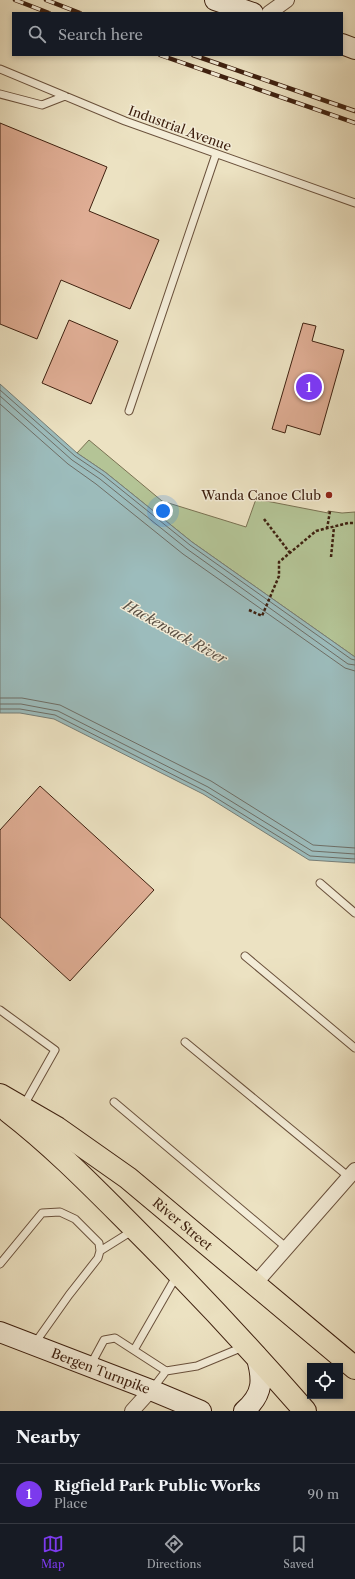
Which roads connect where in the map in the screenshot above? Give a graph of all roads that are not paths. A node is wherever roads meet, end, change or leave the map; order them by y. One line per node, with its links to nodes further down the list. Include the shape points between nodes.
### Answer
1 (215, 0): 3 (main road)
2 (287, 0): 4 (street)
3 (241, 7)
4 (270, 12)
5 (343, 44): 6 (main road)
6 (355, 48)
7 (0, 68): 9 (lane, Industrial Avenue)
8 (0, 94): 9 (lane, via 42,105)
9 (65, 96): 10 (lane, Industrial Avenue)
10 (216, 154): 11 (lane, Industrial Avenue); 12 (lane)
11 (355, 203)
12 (129, 411)
13 (320, 883): 14 (lane)
14 (355, 913)
15 (245, 956): 18 (lane)
16 (0, 1010): 22 (lane, via 55,1050)
17 (185, 1042): 23 (lane)
18 (355, 1048)
19 (0, 1095): 22 (main road, River Street)
20 (114, 1102): 25 (lane)
21 (0, 1105): 22 (main road)
22 (22, 1115): 24 (main road, River Street); 29 (main road, River Street, via 57,1128 128,1178)
23 (352, 1173): 25 (street)
24 (135, 1229): 26 (lane); 28 (main road, River Street)
25 (287, 1248): 29 (street)
26 (100, 1251): 27 (lane, via 99,1243 75,1219 60,1212 42,1213); 31 (lane, via 98,1258)
27 (0, 1264)
28 (178, 1273): 32 (lane); 33 (main road, River Street)
29 (254, 1285): 35 (main road, River Street)
30 (0, 1332): 31 (main road, Bergen Turnpike)
31 (34, 1345): 34 (main road, Bergen Turnpike)
32 (134, 1350): 34 (lane, via 115,1338 104,1340); 36 (lane)
33 (252, 1350): 36 (lane, via 197,1366); 40 (main road, via 261,1372 260,1392); 41 (main road, River Street)
34 (90, 1366): 37 (main road, Bergen Turnpike)
35 (355, 1368)
36 (166, 1371): 37 (lane)
37 (152, 1390): 38 (street); 39 (main road, Bergen Turnpike)
38 (132, 1411)
39 (201, 1411)
40 (244, 1411)
41 (305, 1411)

